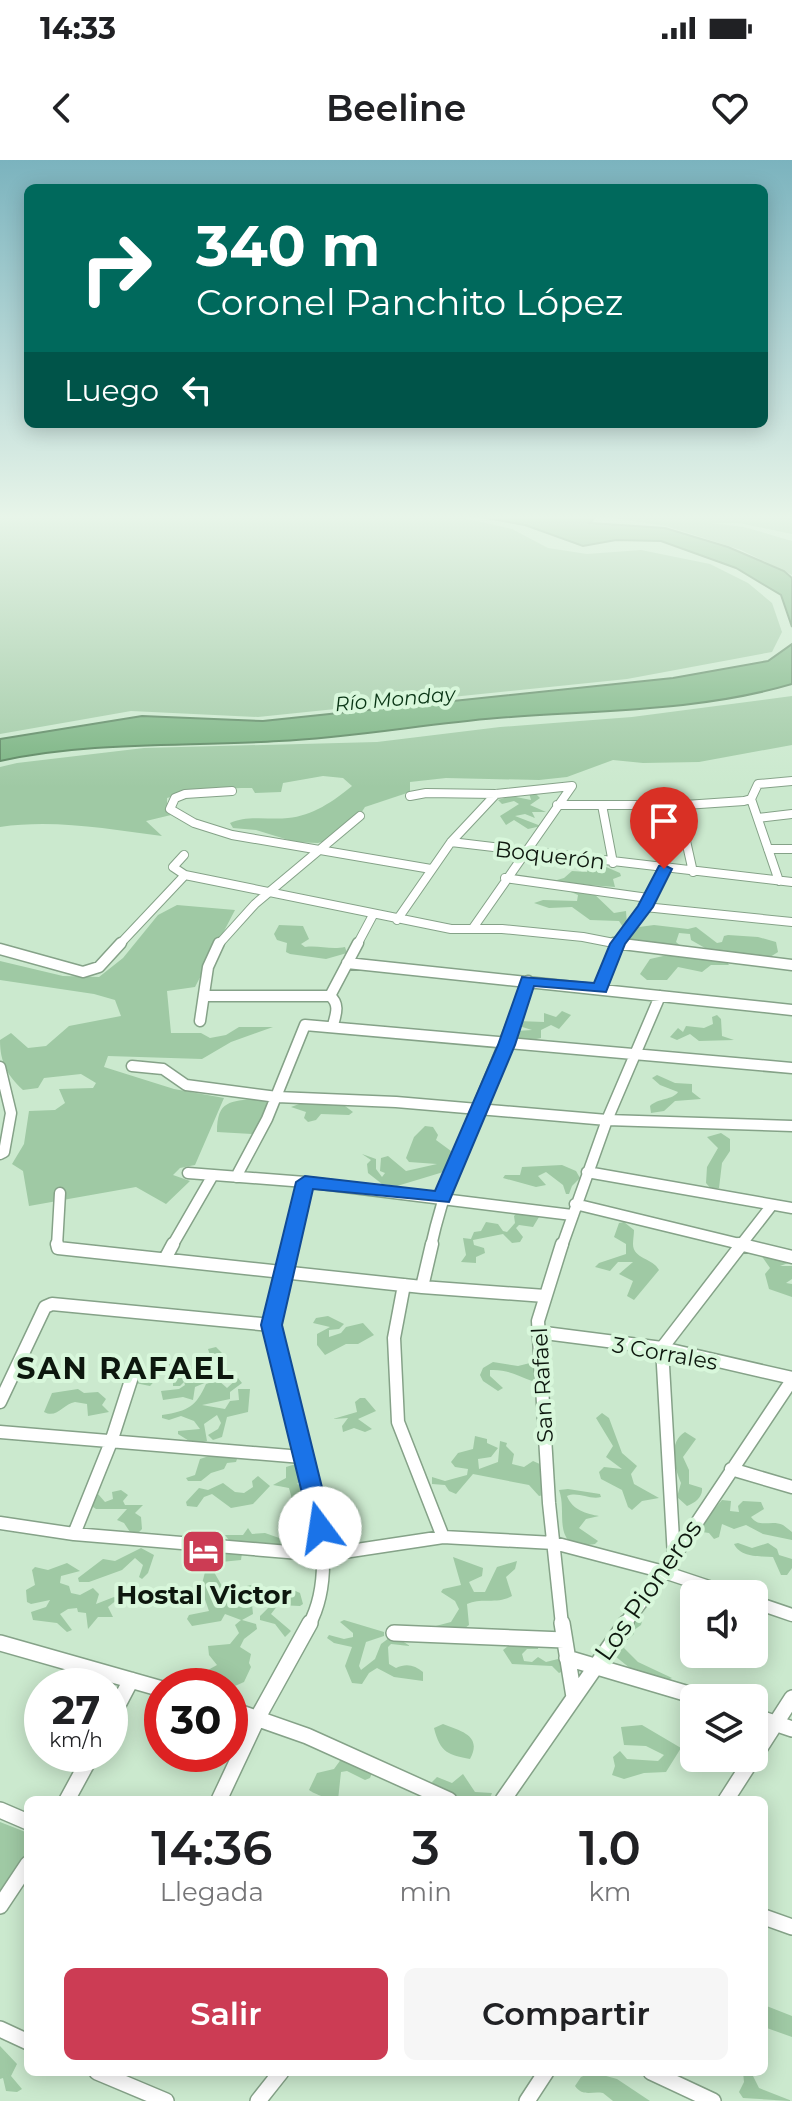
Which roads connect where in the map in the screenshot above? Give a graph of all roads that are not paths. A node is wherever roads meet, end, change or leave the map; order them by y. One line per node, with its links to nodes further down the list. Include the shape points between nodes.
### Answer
1 (792, 781): 5 (street, via 758,784)
2 (232, 791): 15 (street, via 185,794 175,798 170,809 232,835)
3 (496, 794): 4 (street); 6 (street, via 572,786); 12 (street)
4 (410, 796)
5 (751, 799): 8 (street); 11 (street)
6 (557, 805): 7 (street); 16 (street)
7 (602, 805): 8 (street); 18 (street)
8 (678, 805): 21 (street)
9 (792, 814): 11 (street)
10 (360, 816): 15 (street)
11 (758, 818): 13 (street)
12 (451, 842): 16 (street, Boquerón); 19 (street)
13 (768, 849): 14 (street); 24 (street)
14 (792, 849)
15 (319, 852): 19 (street); 26 (street)
16 (524, 852): 18 (street, Boquerón); 23 (street)
17 (184, 855): 22 (street, via 173,867)
18 (613, 863): 20 (street, Boquerón)
19 (431, 869): 29 (street)
20 (664, 869): 21 (street, Boquerón); 27 (street)
21 (693, 872): 24 (street, Boquerón)
22 (185, 875): 26 (street); 33 (street, via 99,967 83,972)
23 (505, 878): 27 (street); 31 (street)
24 (779, 881): 25 (street, Boquerón)
25 (792, 882)
26 (268, 894): 28 (street); 38 (street, via 225,936 210,961)
27 (647, 903): 30 (street); 32 (street)
28 (373, 915): 29 (street); 34 (street)
29 (397, 920): 31 (street)
30 (792, 922)
31 (473, 928): 32 (street)
32 (618, 944): 35 (street); 37 (street)
33 (0, 949)
34 (347, 963): 36 (street); 39 (street)
35 (792, 965)
36 (528, 981): 37 (street); 44 (street)
37 (600, 989): 40 (street)
38 (206, 996): 39 (street); 42 (street)
39 (330, 996): 43 (street, via 337,1009)
40 (660, 996): 41 (street); 45 (street, San Rafael)
41 (792, 1010)
42 (200, 1021)
43 (333, 1025): 44 (street); 50 (street, via 305,1025)
44 (506, 1045): 45 (street); 51 (street)
45 (636, 1055): 48 (street); 53 (street, San Rafael)
46 (132, 1066): 50 (street, via 163,1069 186,1085)
47 (0, 1067): 49 (street)
48 (792, 1068)
49 (2, 1083): 52 (street)
50 (277, 1097): 51 (street); 59 (street)
51 (478, 1108): 53 (street); 62 (street)
52 (6, 1112): 55 (street)
53 (607, 1120): 54 (street); 56 (street, San Rafael)
54 (792, 1126)
55 (0, 1154)
56 (587, 1172): 63 (street); 65 (street, San Rafael)
57 (188, 1173): 58 (street)
58 (213, 1175): 59 (street); 68 (street)
59 (236, 1177): 60 (street)
60 (305, 1182): 62 (street); 69 (street)
61 (60, 1193): 68 (street, via 58,1248)
62 (442, 1197): 65 (street); 71 (street)
63 (772, 1205): 64 (street); 66 (street)
64 (792, 1208)
65 (573, 1209): 66 (street); 72 (street, San Rafael)
66 (742, 1245): 67 (street); 75 (street)
67 (792, 1257)
68 (165, 1259): 69 (street)
69 (284, 1273): 70 (street); 73 (street)
70 (404, 1285): 71 (street); 86 (street, via 394,1338 398,1422)
71 (422, 1287): 72 (street)
72 (545, 1296): 74 (street, San Rafael)
73 (271, 1325): 78 (street, via 52,1304 45,1307); 81 (street)
74 (537, 1332): 75 (street, 3 Corrales); 87 (street, San Rafael)
75 (662, 1348): 77 (street, 3 Corrales); 89 (street)
76 (132, 1377): 80 (street)
77 (792, 1379): 82 (street, Los Pioneros)
78 (0, 1402)
79 (0, 1432): 80 (street)
80 (111, 1442): 81 (street); 85 (street)
81 (302, 1457): 88 (street)
82 (731, 1469): 83 (street); 89 (street, Los Pioneros)
83 (792, 1487)
84 (0, 1523): 85 (street)
85 (74, 1534): 88 (street)
86 (443, 1537): 87 (street); 88 (street)
87 (554, 1543): 90 (street); 95 (street, San Rafael)
88 (324, 1555): 106 (street, via 317,1610)
89 (674, 1557): 90 (street, Los Pioneros)
90 (664, 1572): 91 (street); 98 (street, Los Pioneros)
91 (688, 1580)
92 (768, 1607): 93 (street)
93 (792, 1615)
94 (394, 1633): 95 (street)
95 (564, 1640): 97 (street, San Rafael)
96 (0, 1643): 99 (street)
97 (567, 1658): 98 (street); 103 (street, San Rafael)
98 (595, 1664): 102 (street); 103 (street, Los Pioneros)
99 (131, 1680): 100 (street); 101 (street)
100 (144, 1684)
101 (128, 1686)
102 (680, 1691)
103 (574, 1697): 116 (street, Los Pioneros)
104 (792, 1698): 108 (street)
105 (248, 1714): 106 (street)
106 (258, 1717): 114 (street); 115 (street)
107 (768, 1720): 108 (street)
108 (776, 1723): 109 (street); 110 (street)
109 (792, 1729)
110 (768, 1735)
111 (82, 1772): 113 (street)
112 (744, 1772): 117 (street)
113 (69, 1796)
114 (221, 1796)
115 (440, 1796)
116 (506, 1796)
117 (729, 1796)
118 (0, 1810): 119 (street)
119 (24, 1820)
120 (24, 1870): 121 (street)
121 (0, 1906)
122 (768, 1918): 123 (street)
123 (792, 1927)
124 (0, 2029): 125 (street)
125 (24, 2040)
126 (107, 2076): 130 (street)
127 (278, 2076): 131 (street)
128 (543, 2076): 132 (street)
129 (660, 2076): 133 (street)
130 (166, 2101)
131 (258, 2101)
132 (527, 2101)
133 (713, 2101)

